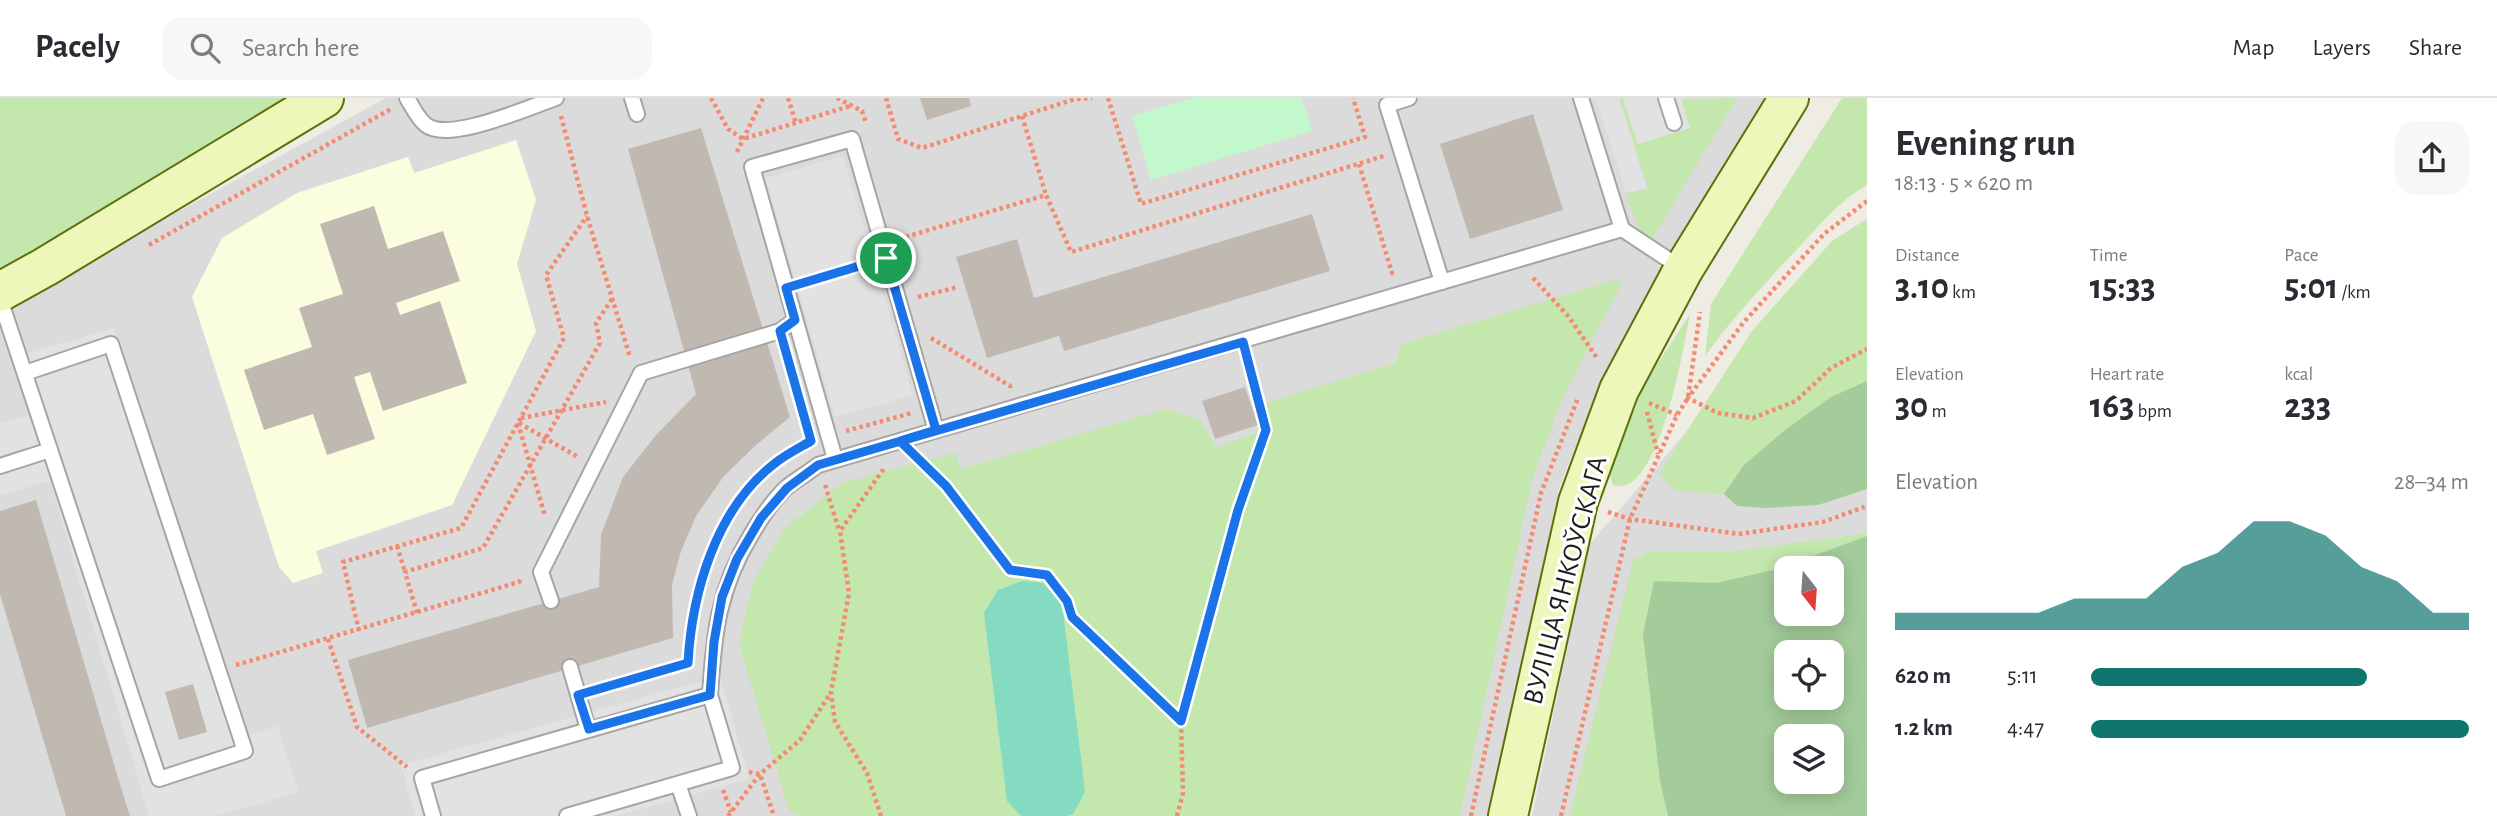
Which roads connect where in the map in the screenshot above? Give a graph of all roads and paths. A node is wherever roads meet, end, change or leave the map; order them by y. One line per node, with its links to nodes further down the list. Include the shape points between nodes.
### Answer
1 (324, 98): 37 (street)
2 (632, 98): 17 (lane)
3 (711, 98): 21 (path, via 728,129)
4 (763, 98): 21 (path)
5 (788, 98): 19 (path)
6 (886, 98): 18 (path, via 898,139 922,148)
7 (1092, 98): 18 (path)
8 (1108, 98): 9 (path, via 1141,204 1366,138)
9 (1353, 98)
10 (1409, 98): 22 (lane, via 1387,105)
11 (1580, 98): 28 (lane)
12 (1666, 98): 20 (lane)
13 (1789, 98): 34 (street, ВУЛІЦА ЯНКОЎСКАГА)
14 (407, 99): 15 (lane, via 426,125 443,132); 29 (path)
15 (558, 105): 27 (path)
16 (851, 106): 19 (path)
17 (637, 114)
18 (1021, 116): 25 (path)
19 (796, 123): 21 (path)
20 (1674, 123)
21 (743, 139): 23 (path)
22 (1402, 151): 24 (path); 33 (lane)
23 (732, 163)
24 (1359, 164): 25 (path, via 1071,252); 31 (path, via 1392,273)
25 (1046, 195): 30 (path)
26 (1867, 201): 50 (path, via 1824,234 1742,323)
27 (587, 216): 40 (path); 56 (path, via 546,275 564,338)
28 (1622, 229): 33 (lane); 34 (lane)
29 (142, 249)
30 (884, 251): 36 (path); 36 (lane, via 852,139 751,167); 58 (lane)
31 (1379, 277)
32 (1533, 278): 45 (path, via 1569,317)
33 (1442, 282): 43 (lane)
34 (1692, 286): 50 (path); 69 (street, ВУЛІЦА ЯНКОЎСКАГА, via 1619,390)
35 (958, 287): 38 (path)
36 (786, 288): 41 (lane)
37 (0, 292)
38 (915, 298)
39 (0, 299): 47 (lane)
40 (613, 299): 46 (path, via 630,356); 53 (path, via 596,323 600,343)
41 (795, 320): 65 (lane); 76 (lane, via 780,331 641,373 541,572)
42 (927, 336): 48 (path, via 1010,386)
43 (1243, 342): 58 (lane); 85 (path, via 1266,430 1238,510)
44 (1867, 349): 50 (path, via 1831,368 1796,401 1753,418 1718,413)
45 (1597, 358)
46 (624, 368)
47 (24, 373): 62 (lane); 81 (lane, via 111,344)
48 (1024, 382)
49 (612, 390): 52 (path)
50 (1688, 398): 63 (path)
51 (1644, 401): 63 (path)
52 (607, 402): 53 (path); 54 (path)
53 (561, 410): 56 (path); 59 (path)
54 (601, 413)
55 (894, 418): 60 (path)
56 (519, 420): 59 (path); 66 (path); 73 (path, via 460,528)
57 (808, 429): 83 (path, via 811,441 774,464 744,494 712,548 698,591 688,663)
58 (936, 430): 60 (lane)
59 (545, 439): 64 (path); 66 (path)
60 (900, 441): 65 (lane); 82 (path, via 839,531 849,593); 85 (path, via 946,486 1010,570 1047,575 1067,601 1072,617)
61 (584, 446): 64 (path)
62 (50, 450): 67 (lane); 81 (lane, via 159,779 245,751)
63 (1659, 456): 72 (path)
64 (578, 457): 68 (path)
65 (835, 459): 84 (lane, via 818,465 787,488 761,518 737,559 722,597)
66 (530, 465): 71 (path, via 546,520); 75 (path, via 483,548)
67 (0, 466)
68 (573, 468)
69 (1578, 502): 72 (path); 98 (street, ВУЛІЦА ЯНКОЎСКАГА)
70 (1867, 506): 72 (path, via 1823,522 1739,534)
71 (552, 510)
72 (1630, 519): 99 (path)
73 (397, 546): 75 (path); 78 (path, via 342,562)
74 (524, 570): 77 (path, via 519,582)
75 (405, 572): 77 (path)
76 (551, 601)
77 (417, 613): 78 (path)
78 (359, 631): 79 (path)
79 (328, 639): 81 (path); 89 (path, via 356,727)
80 (570, 667): 83 (lane)
81 (219, 670)
82 (831, 692): 88 (path, via 800,740); 96 (path, via 835,722 867,773)
83 (578, 695): 86 (lane)
84 (710, 695): 86 (lane); 87 (lane)
85 (1181, 721): 97 (path, via 1183,793)
86 (589, 729): 89 (lane)
87 (732, 768): 88 (path); 90 (lane)
88 (760, 774): 94 (path); 95 (path)
89 (422, 778): 91 (lane)
90 (678, 784): 92 (lane); 93 (lane)
91 (433, 816)
92 (567, 816)
93 (689, 816)
94 (728, 816)
95 (774, 816)
96 (881, 816)
97 (1177, 816)
98 (1507, 816)
99 (1561, 816)

